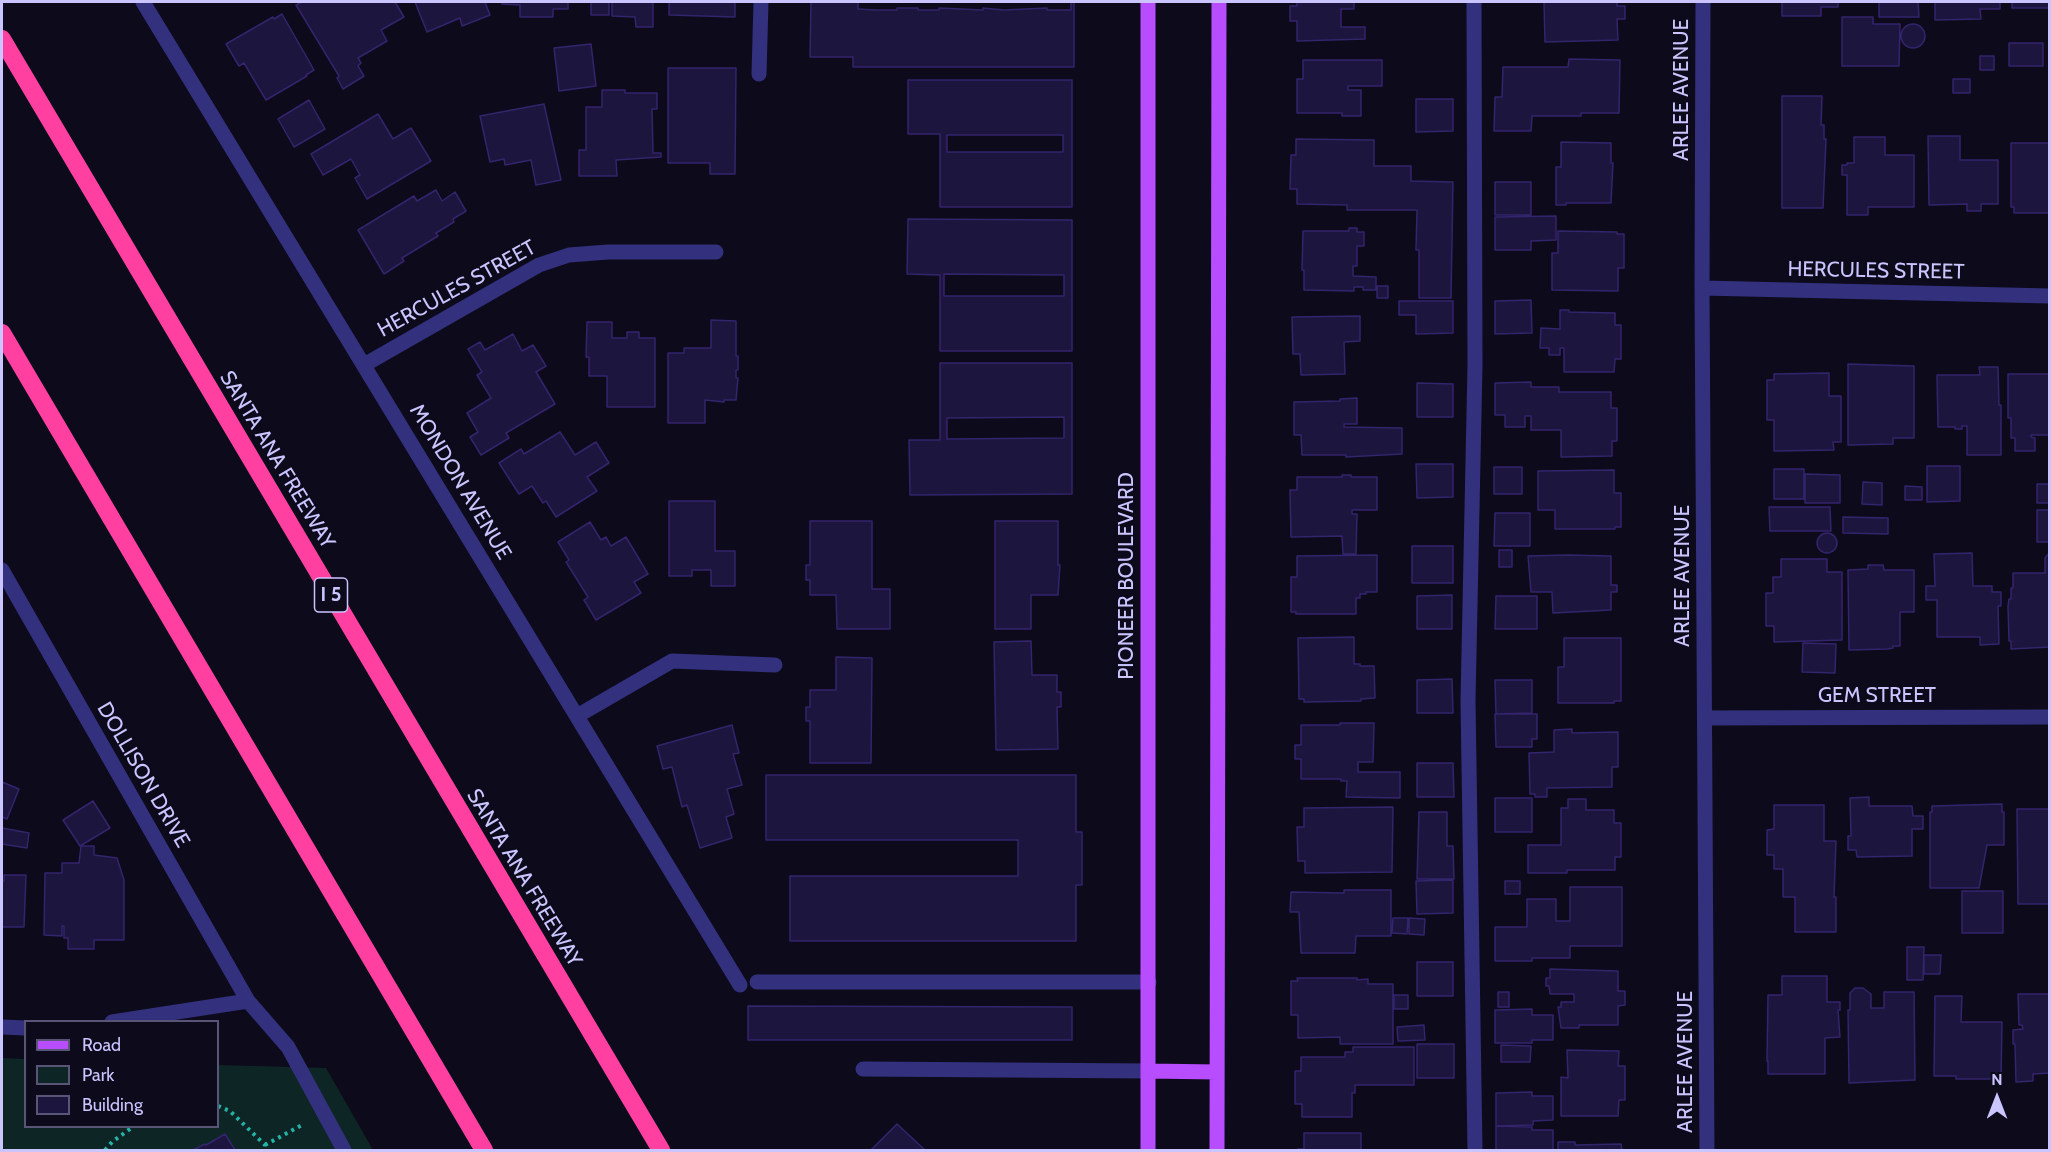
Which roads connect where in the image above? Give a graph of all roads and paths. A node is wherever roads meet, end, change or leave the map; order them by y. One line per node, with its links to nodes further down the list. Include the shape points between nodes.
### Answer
1 (761, 2): 8 (street)
2 (1148, 2): 20 (main road, PIONEER BOULEVARD)
3 (1219, 2): 28 (main road)
4 (1474, 2): 40 (street, via 1475,365 1468,701)
5 (1703, 2): 10 (street, ARLEE AVENUE)
6 (150, 4): 13 (street, MONDON AVENUE)
7 (2, 39): 37 (highway, SANTA ANA FREEWAY / I 5)
8 (759, 74)
9 (716, 252): 13 (street, HERCULES STREET, via 569,255 539,265)
10 (1702, 288): 11 (street, HERCULES STREET); 18 (street, ARLEE AVENUE)
11 (2049, 296)
12 (2, 333): 36 (highway)
13 (364, 365): 16 (street, MONDON AVENUE)
14 (3, 576): 22 (street, DOLLISON DRIVE)
15 (775, 665): 16 (street, via 672,661)
16 (577, 716): 21 (street, MONDON AVENUE)
17 (2049, 717): 18 (street, GEM STREET)
18 (1705, 718): 41 (street, ARLEE AVENUE)
19 (757, 982): 20 (street)
20 (1149, 982): 27 (main road, PIONEER BOULEVARD)
21 (740, 985)
22 (248, 1001): 23 (street); 30 (street, DOLLISON DRIVE, via 288,1047)
23 (125, 1020)
24 (2, 1027): 25 (street)
25 (24, 1028)
26 (863, 1069): 27 (street)
27 (1149, 1071): 28 (main road); 38 (main road, PIONEER BOULEVARD)
28 (1217, 1072): 39 (main road)
29 (219, 1106): 32 (path, via 230,1111)
30 (324, 1114): 32 (path); 35 (street, DOLLISON DRIVE)
31 (131, 1128): 33 (path)
32 (265, 1145): 34 (path)
33 (105, 1150)
34 (267, 1150)
35 (344, 1150)
36 (484, 1150)
37 (661, 1150)
38 (1148, 1150)
39 (1217, 1150)
40 (1475, 1150)
41 (1707, 1150)

